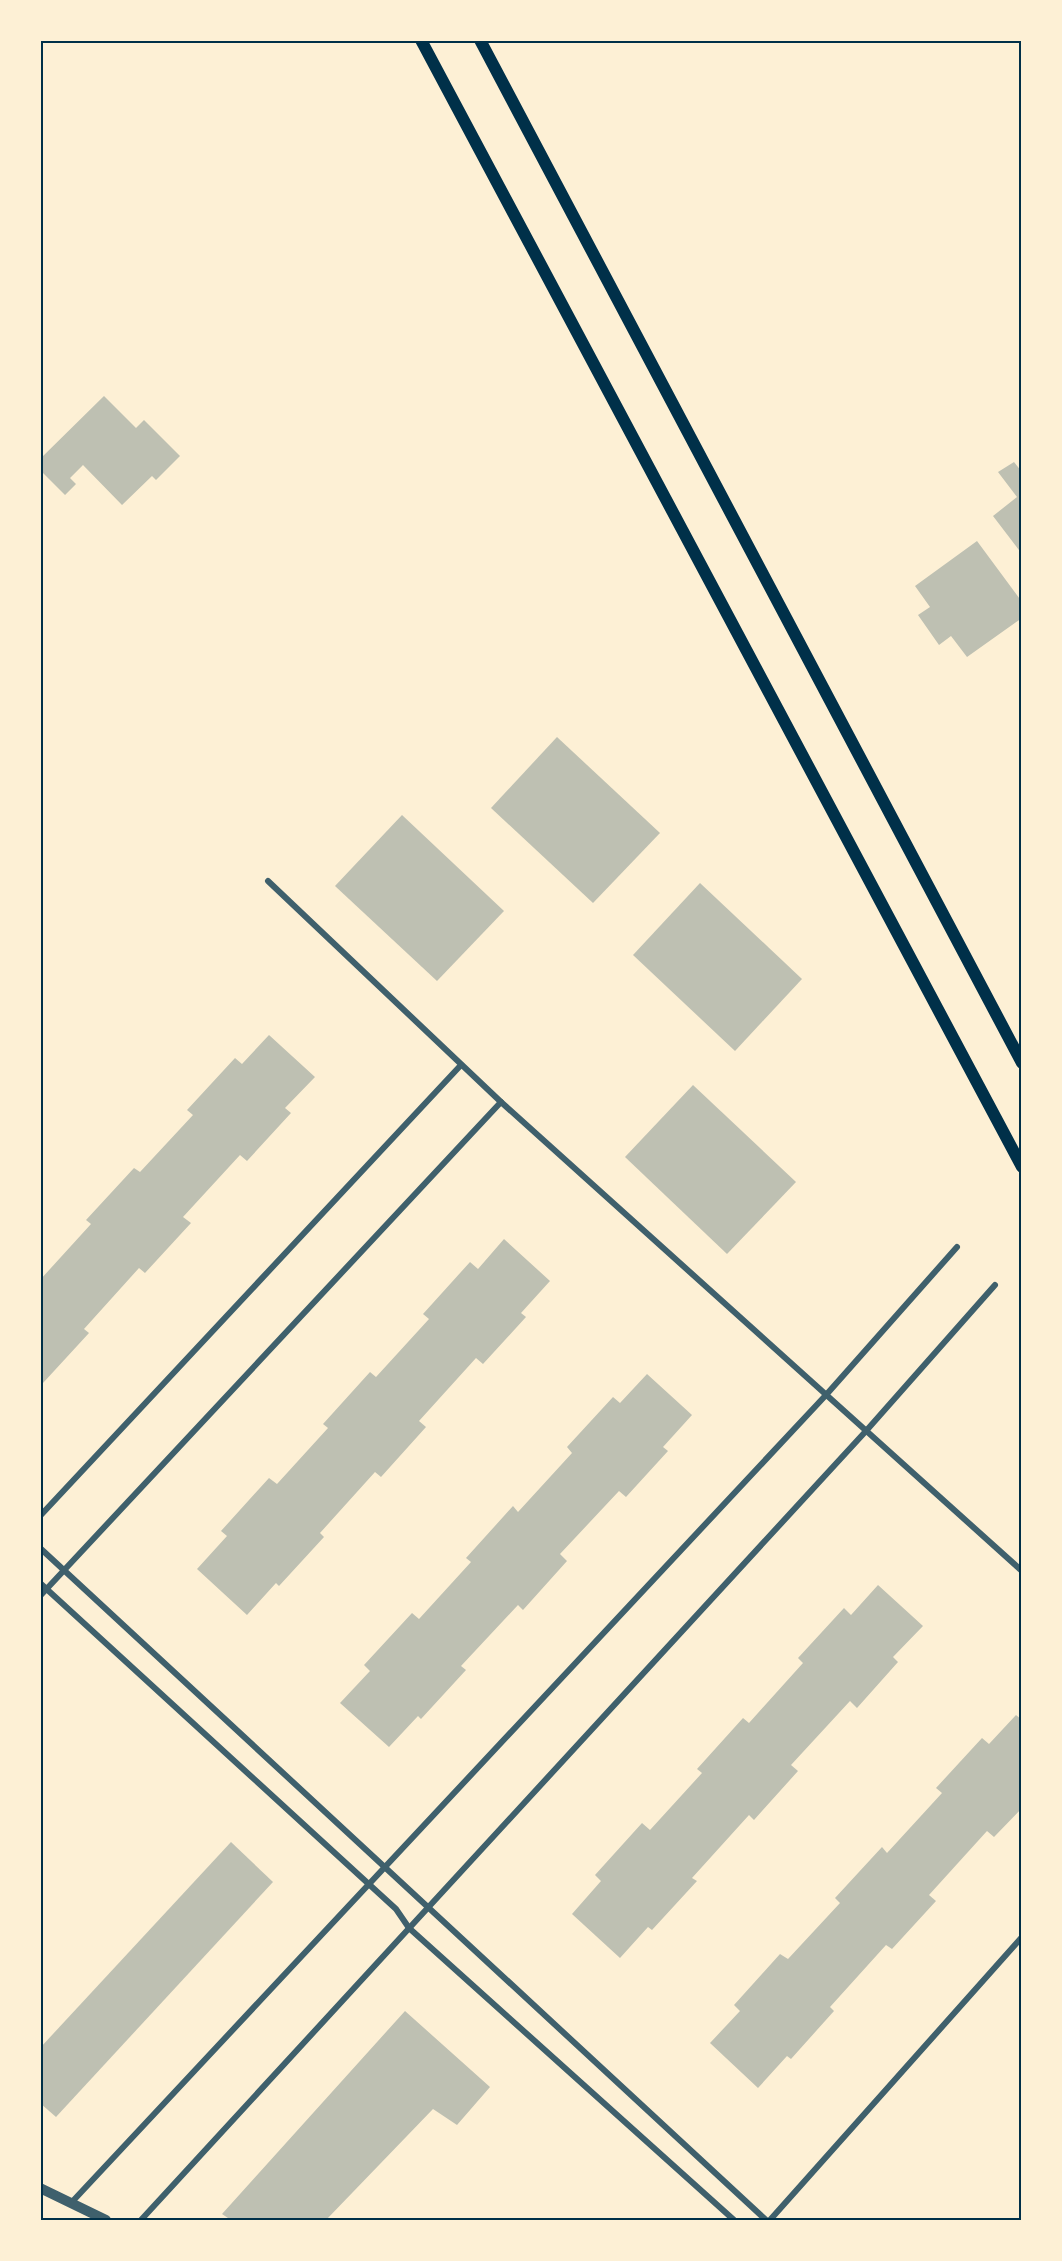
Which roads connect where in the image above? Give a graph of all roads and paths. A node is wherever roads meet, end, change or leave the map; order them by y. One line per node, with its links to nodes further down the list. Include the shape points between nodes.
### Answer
1 (421, 40): 7 (main road)
2 (480, 40): 4 (main road)
3 (268, 881): 5 (street)
4 (1022, 1063)
5 (461, 1065): 6 (street); 12 (street)
6 (501, 1102): 10 (street); 14 (street)
7 (1022, 1167)
8 (957, 1247): 10 (street)
9 (994, 1285): 11 (street)
10 (826, 1395): 11 (street); 19 (street)
11 (866, 1431): 15 (street); 21 (street)
12 (40, 1516)
13 (40, 1548): 14 (street)
14 (65, 1570): 17 (street); 19 (street)
15 (1022, 1571)
16 (40, 1583): 17 (street)
17 (47, 1589): 18 (street); 20 (street)
18 (40, 1596)
19 (386, 1867): 20 (street); 21 (street)
20 (369, 1885): 22 (street, via 396,1909); 25 (street)
21 (428, 1907): 22 (street); 29 (street)
22 (409, 1928): 27 (street); 28 (street)
23 (1022, 1937): 29 (street)
24 (40, 2187): 25 (street)
25 (71, 2203): 26 (street)
26 (106, 2220)
27 (141, 2220)
28 (734, 2220)
29 (768, 2220)

